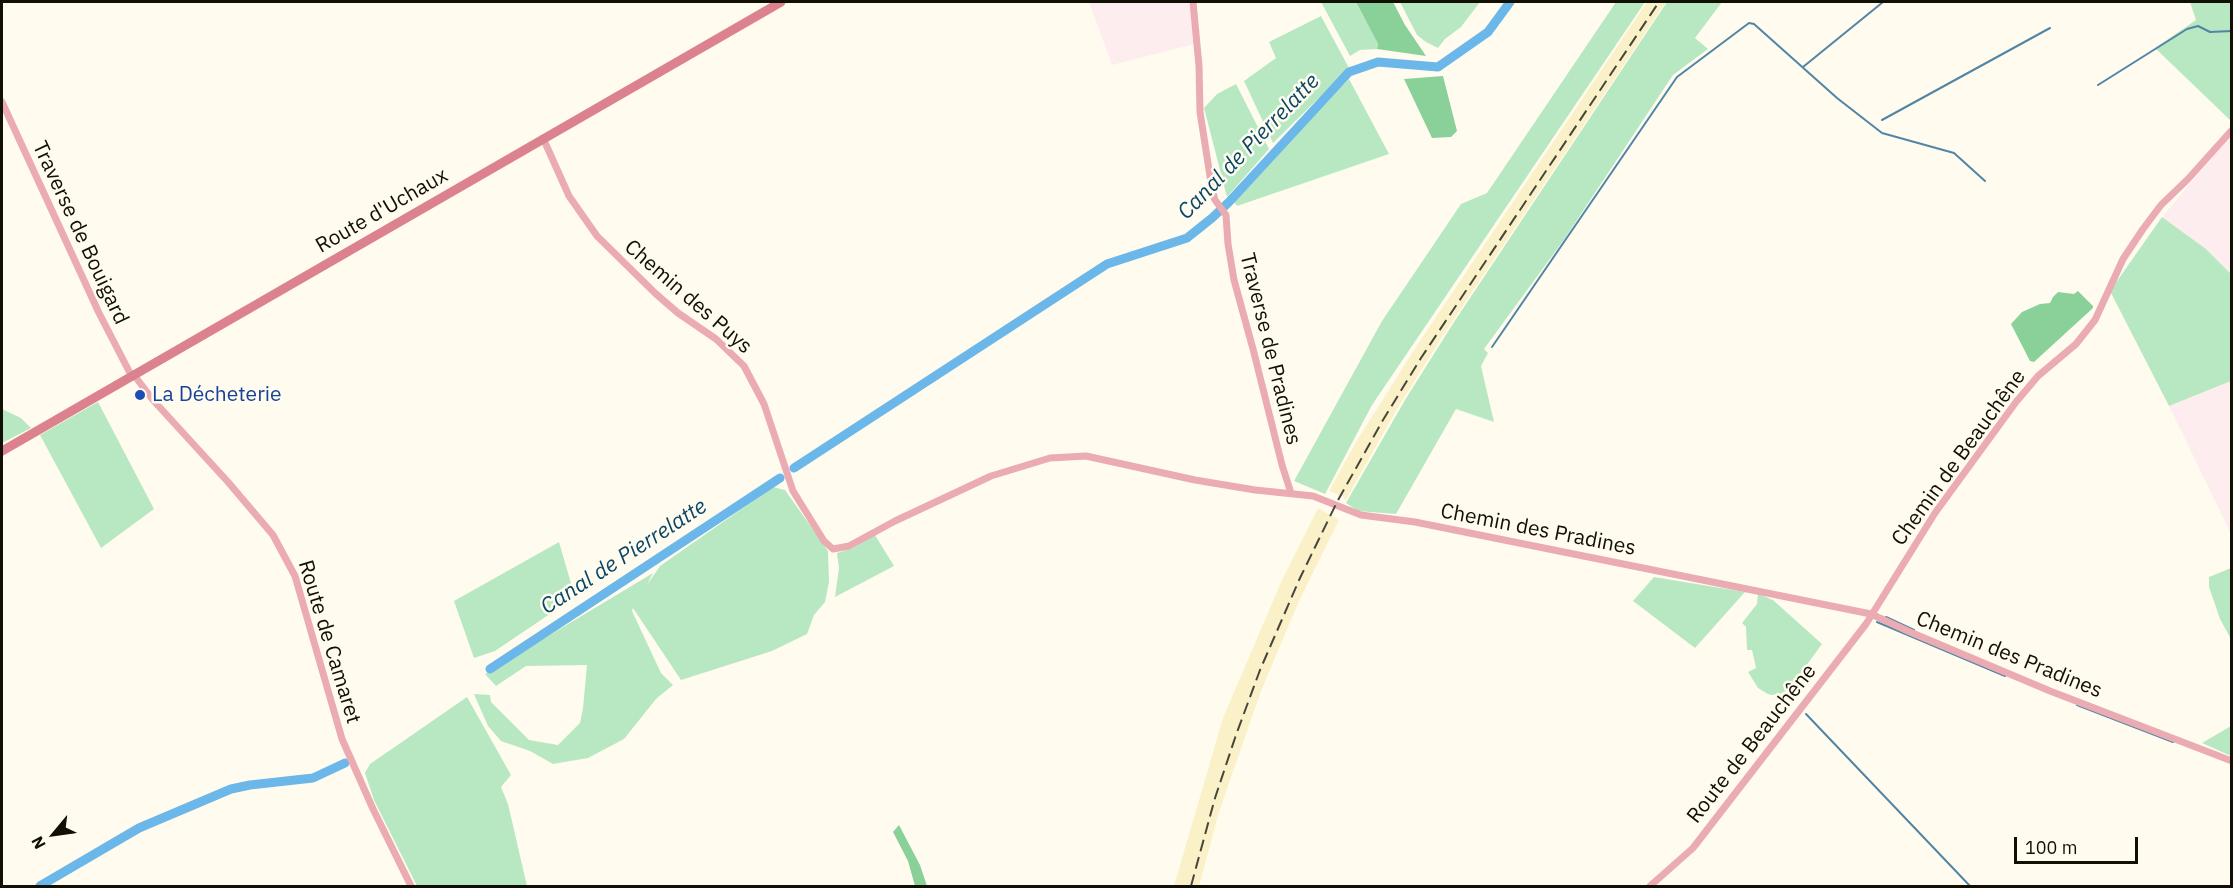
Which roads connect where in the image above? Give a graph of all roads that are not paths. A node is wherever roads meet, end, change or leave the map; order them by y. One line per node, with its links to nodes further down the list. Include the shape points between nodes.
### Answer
1 (781, 2): 5 (main road, Route d'Uchaux)
2 (1193, 2): 8 (street, Traverse de Pradines, via 1200,112 1212,189 1228,223 1234,280)
3 (2, 102): 6 (street, Traverse de Bouigard, via 99,314)
4 (2232, 130): 10 (street, Chemin de Beauchêne, via 2143,229 2123,259 2095,320 2016,402 1935,513)
5 (543, 138): 6 (main road, Route d'Uchaux); 9 (street, Chemin des Puys, via 569,196 597,236 656,294 716,339 744,366 764,404 793,491)
6 (133, 376): 7 (main road, Route d'Uchaux); 12 (street, Route de Camaret, via 273,535 295,576 342,739)
7 (2, 451)
8 (1291, 493): 9 (street, Chemin des Pradines, via 1205,482 1072,455 991,476 849,546); 10 (street, Chemin des Pradines, via 1321,498 1361,515 1397,518)
9 (833, 549)
10 (1871, 614): 11 (street, Chemin des Pradines, via 2028,682); 13 (street, Route de Beauchêne, via 1693,848)
11 (2232, 761)
12 (411, 886)
13 (1650, 886)

